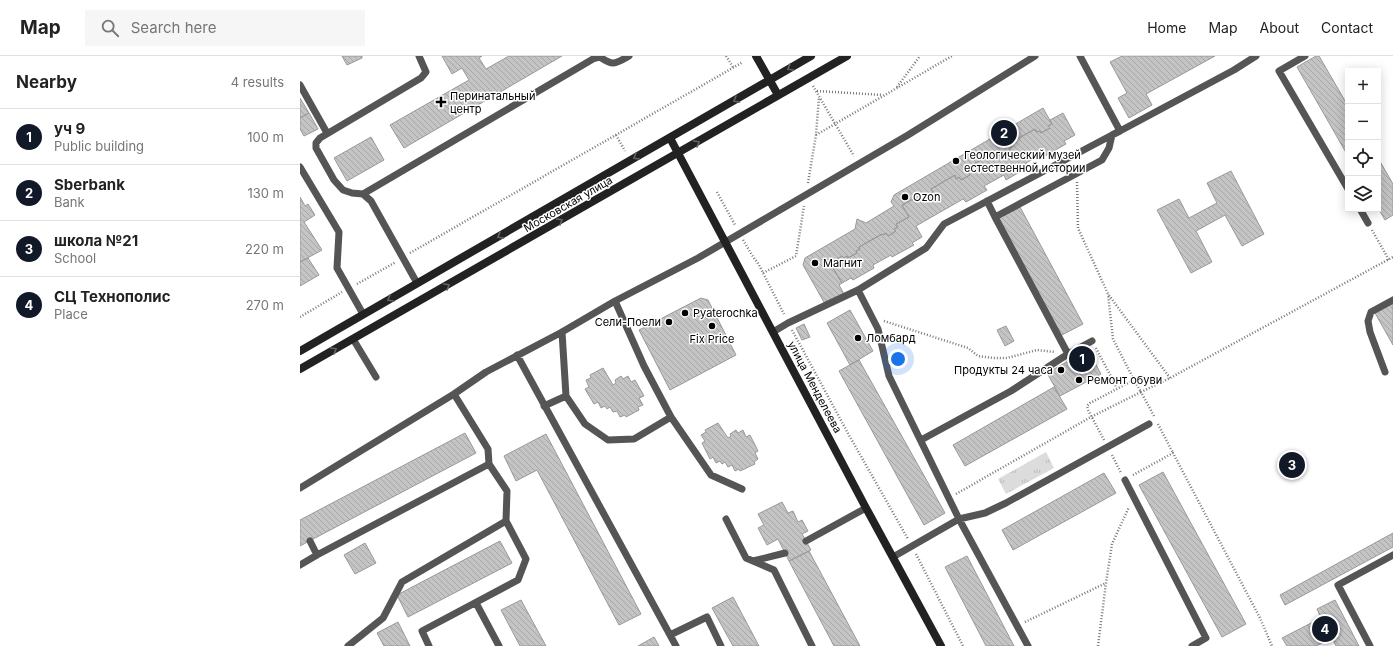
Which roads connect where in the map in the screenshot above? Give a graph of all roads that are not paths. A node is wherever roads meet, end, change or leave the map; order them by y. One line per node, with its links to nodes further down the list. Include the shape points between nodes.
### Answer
1 (419, 56): 14 (lane, via 426,72 421,78)
2 (629, 56): 20 (lane, via 615,64 608,63 600,57 593,59)
3 (756, 56): 10 (main road)
4 (811, 56): 10 (main road, Московская улица, one-way to 10)
5 (847, 56): 12 (main road, Московская улица)
6 (1035, 56): 25 (lane, via 859,164)
7 (1080, 56): 13 (lane)
8 (1256, 56): 13 (lane)
9 (1305, 56): 19 (lane, via 1279,71)
10 (770, 80): 12 (main road); 16 (main road, Московская улица, one-way to 16)
11 (300, 86): 14 (lane)
12 (778, 96): 17 (main road, Московская улица, one-way to 12)
13 (1120, 131): 15 (lane)
14 (327, 133): 20 (lane, via 316,143 316,148 334,180 343,190)
15 (1112, 135): 21 (lane); 23 (lane, via 1109,148 1102,160)
16 (670, 138): 17 (main road, улица Менделеева); 26 (main road, Московская улица, one-way to 26)
17 (679, 153): 25 (main road, улица Менделеева); 33 (main road, Московская улица, one-way to 17)
18 (300, 167): 30 (lane, via 339,232 337,268)
19 (1345, 184)
20 (363, 194): 26 (lane, via 371,201)
21 (986, 201): 23 (lane); 27 (lane, via 944,224 926,248)
22 (1362, 212): 24 (lane)
23 (995, 217): 36 (lane)
24 (1368, 223)
25 (726, 241): 29 (lane); 32 (main road, улица Менделеева)
26 (417, 283): 30 (main road, Московская улица, one-way to 30)
27 (858, 290): 32 (lane); 46 (lane, via 878,329 889,376)
28 (1393, 300): 39 (lane, via 1371,312 1368,322)
29 (615, 301): 31 (lane); 44 (lane, via 644,366)
30 (363, 314): 35 (main road, Московская улица)
31 (562, 332): 37 (lane); 42 (lane)
32 (773, 332): 51 (main road, улица Менделеева)
33 (353, 339): 38 (main road, Московская улица, one-way to 33); 40 (lane)
34 (1092, 341): 36 (lane)
35 (300, 351)
36 (1068, 354): 46 (lane, via 1010,391)
37 (516, 355): 41 (lane); 43 (lane)
38 (300, 369)
39 (1385, 372)
40 (376, 377)
41 (454, 394): 47 (lane, via 488,449); 49 (lane)
42 (566, 396): 43 (lane); 44 (lane, via 585,424 608,440 634,439)
43 (544, 406): 64 (lane)
44 (671, 417): 50 (lane, via 711,475)
45 (1149, 424): 53 (lane, via 999,507)
46 (921, 440): 53 (lane)
47 (489, 464): 54 (lane, via 507,490); 58 (lane)
48 (1125, 480): 73 (lane, via 1206,638)
49 (300, 488)
50 (742, 489)
51 (866, 508): 56 (lane); 60 (main road, улица Менделеева)
52 (726, 519): 61 (lane, via 746,558)
53 (959, 519): 60 (lane); 72 (lane)
54 (506, 522): 63 (lane, via 526,559 518,580); 65 (lane, via 402,582 383,618)
55 (310, 541): 58 (lane)
56 (806, 541)
57 (785, 553): 61 (lane)
58 (317, 555): 62 (lane)
59 (1393, 555): 74 (lane, via 1338,585)
60 (893, 556): 71 (main road, улица Менделеева)
61 (753, 561): 70 (lane, via 774,570)
62 (300, 565)
63 (476, 603): 66 (lane, via 422,632); 67 (lane)
64 (670, 635): 68 (lane); 69 (lane, via 707,617)
65 (348, 646)
66 (429, 646)
67 (499, 646)
68 (676, 646)
69 (721, 646)
70 (812, 646)
71 (941, 646)
72 (1028, 646)
73 (1192, 646)
74 (1370, 646)

